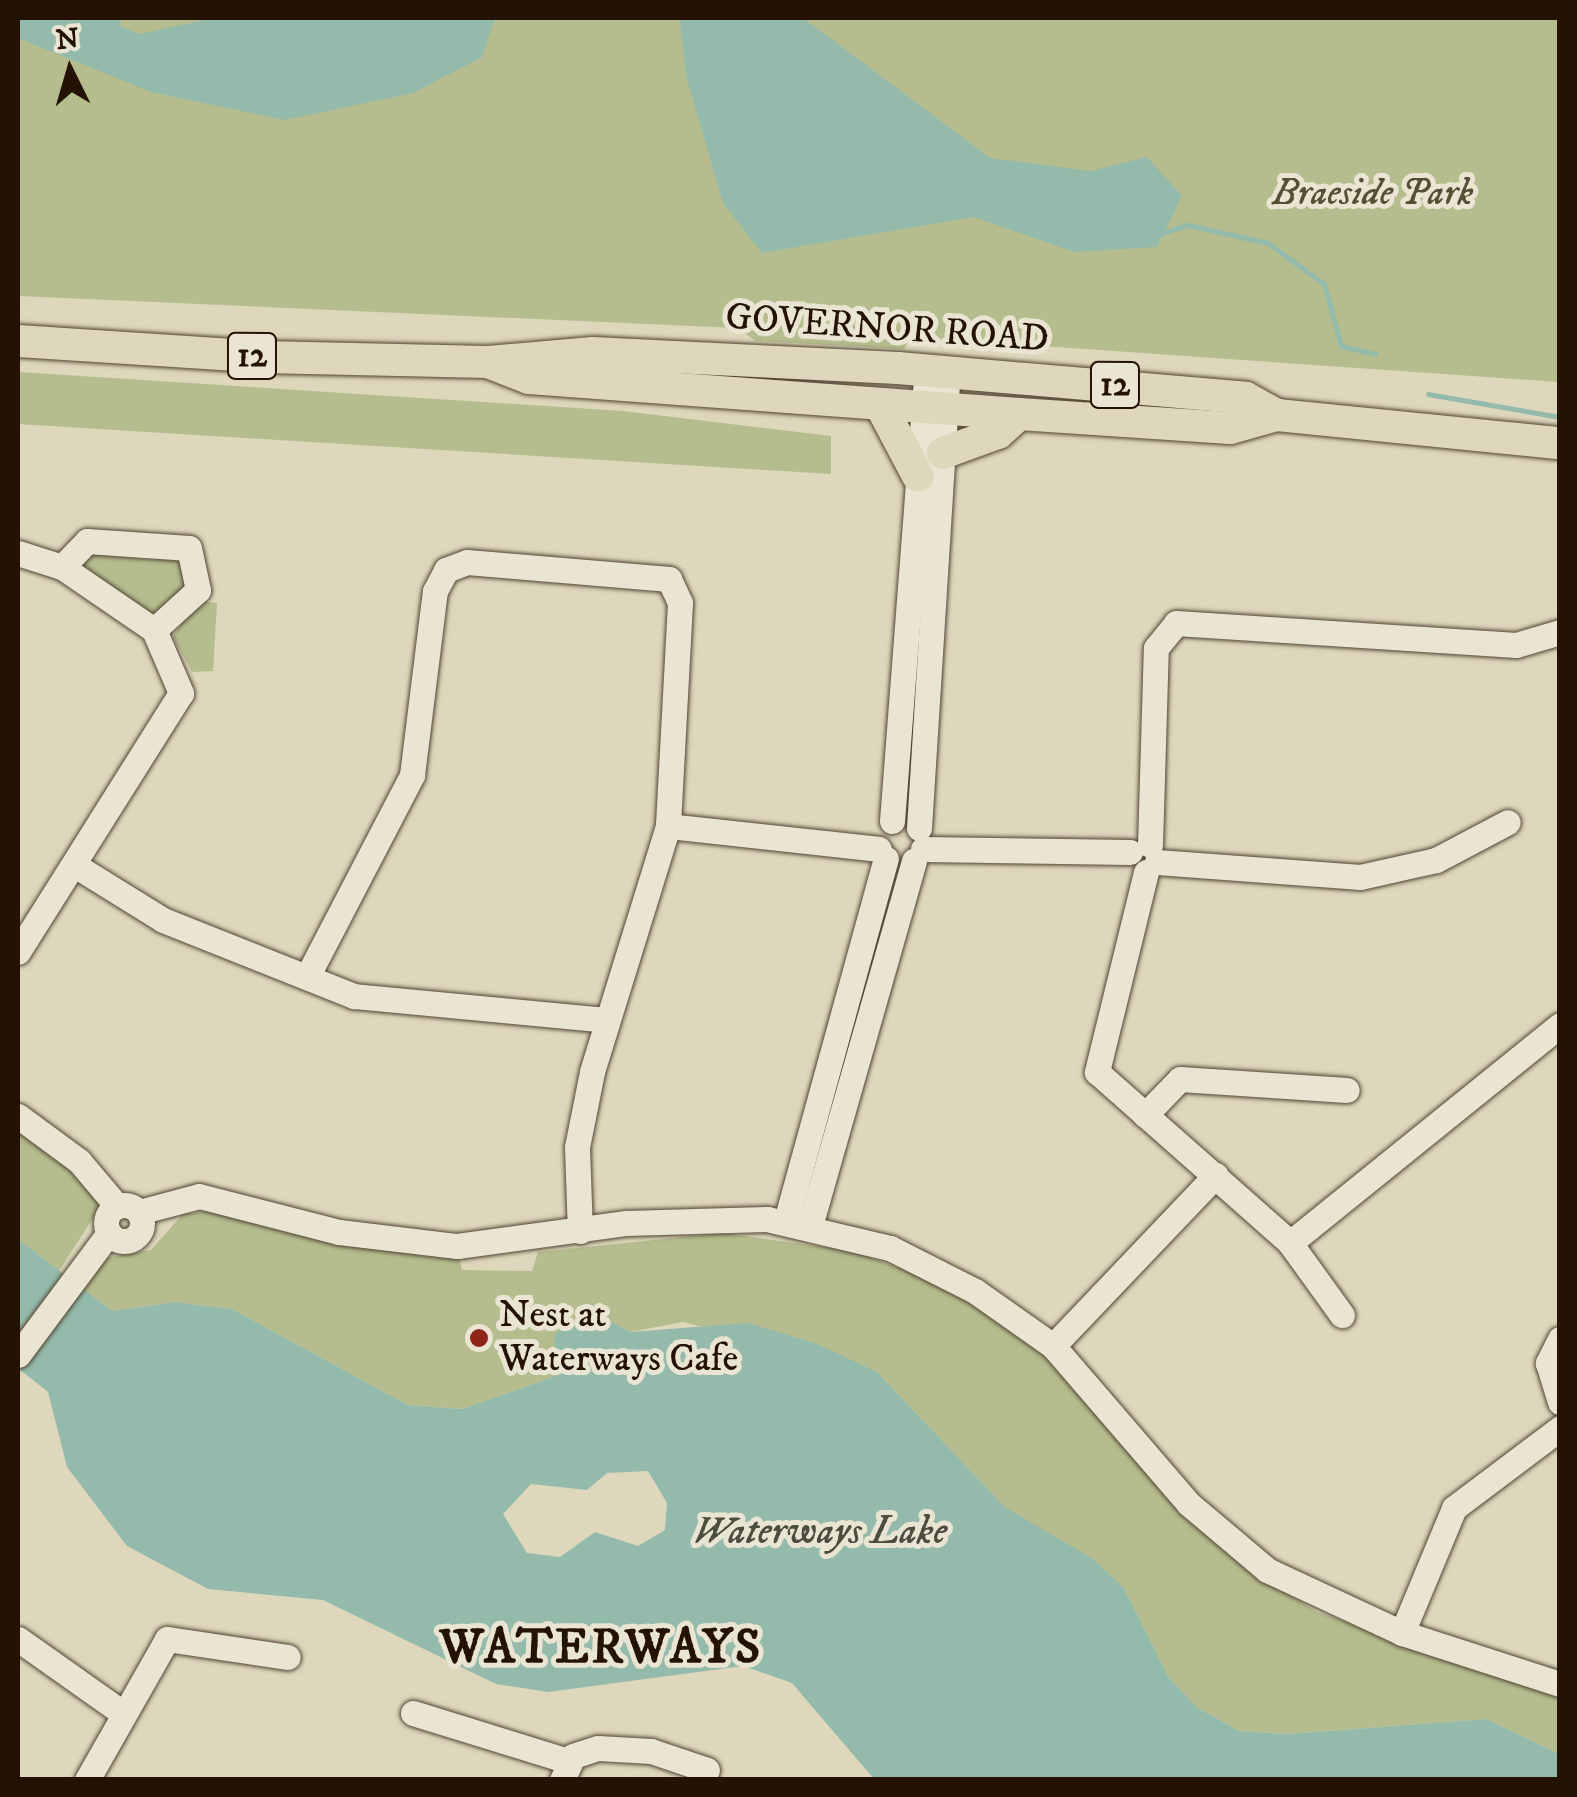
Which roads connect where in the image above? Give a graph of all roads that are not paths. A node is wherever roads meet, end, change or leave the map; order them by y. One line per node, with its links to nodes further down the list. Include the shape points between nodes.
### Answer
1 (18, 341): 2 (main road, GOVERNOR ROAD / 12)
2 (488, 362): 3 (main road, GOVERNOR ROAD / 12, via 593,353); 4 (main road, GOVERNOR ROAD / 12, via 529,378)
3 (937, 371): 5 (street); 7 (main road, GOVERNOR ROAD / 12, via 1246,398)
4 (880, 404): 5 (main road, GOVERNOR ROAD / 12); 10 (main road)
5 (935, 408): 6 (main road, GOVERNOR ROAD / 12); 9 (street); 10 (street)
6 (1020, 414): 7 (main road, GOVERNOR ROAD / 12, via 1230,428); 9 (main road, via 998,433)
7 (1277, 416): 8 (main road, GOVERNOR ROAD / 12)
8 (1560, 443)
9 (943, 453): 18 (street)
10 (918, 476): 17 (street)
11 (18, 554): 12 (street)
12 (62, 567): 13 (street); 13 (street, via 88,540 190,548 198,590)
13 (154, 630): 20 (street, via 181,694)
14 (1560, 632): 19 (street, via 1516,645 1176,622 1156,648)
15 (1508, 822): 19 (street, via 1436,860 1360,877)
16 (668, 826): 17 (street); 22 (street, via 680,603 669,579 467,562 446,570 435,591 412,776); 23 (street)
17 (884, 840): 18 (street); 18 (street); 30 (street)
18 (920, 843): 19 (street); 30 (street)
19 (1142, 861): 26 (street, via 1096,1051 1097,1072)
20 (76, 866): 21 (street); 22 (street, via 163,920)
21 (18, 952)
22 (307, 977): 23 (street, via 354,996)
23 (608, 1020): 31 (street, via 577,1146)
24 (1560, 1024): 32 (street)
25 (1347, 1090): 26 (street, via 1180,1078)
26 (1145, 1115): 28 (street)
27 (18, 1116): 29 (street, via 79,1161)
28 (1216, 1174): 32 (street); 35 (street)
29 (128, 1209): 31 (street, via 199,1196 339,1232 457,1246); 36 (street, via 132,1239 109,1233 76,1268)
30 (798, 1223): 31 (street); 35 (street, via 937,1270)
31 (580, 1231)
32 (1290, 1242): 33 (street)
33 (1342, 1315)
34 (1560, 1339): 37 (street, via 1548,1362)
35 (1053, 1346): 39 (street, via 1230,1541 1319,1600)
36 (18, 1355)
37 (1560, 1402)
38 (1560, 1428): 39 (street, via 1454,1508)
39 (1402, 1633): 42 (street)
40 (18, 1639): 43 (street)
41 (288, 1657): 43 (street, via 166,1639)
42 (1560, 1684)
43 (122, 1712): 47 (street)
44 (413, 1713): 45 (street)
45 (565, 1770): 46 (street, via 598,1748 652,1751)
46 (707, 1770)
47 (87, 1780)

